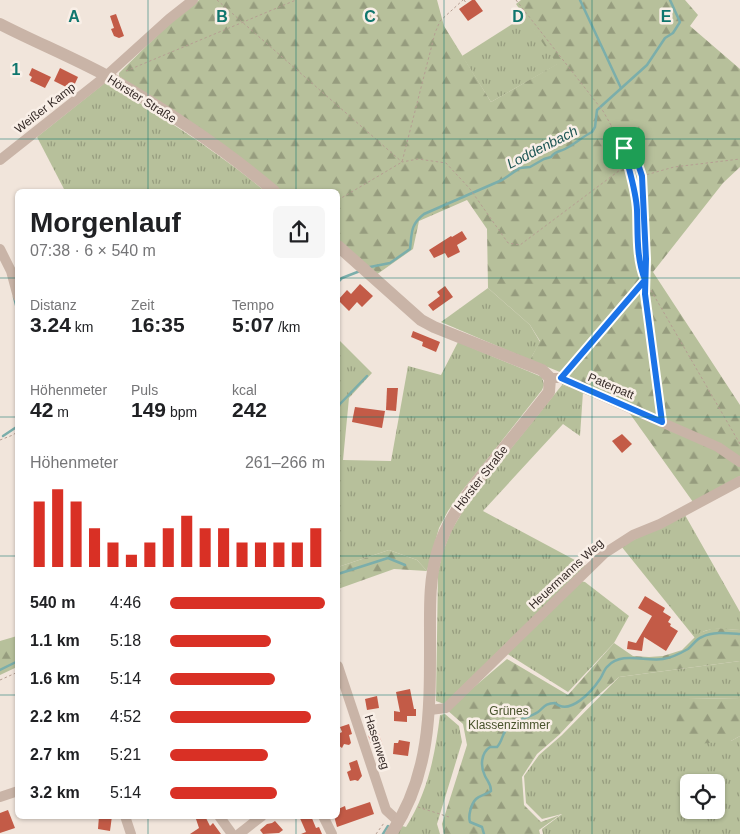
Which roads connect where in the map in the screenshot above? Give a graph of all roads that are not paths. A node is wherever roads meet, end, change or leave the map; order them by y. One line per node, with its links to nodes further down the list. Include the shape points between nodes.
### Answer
1 (194, 0): 3 (street, Weißer Kamp)
2 (0, 24): 3 (street, Hörster Straße)
3 (106, 76): 4 (street, Weißer Kamp); 5 (street, Hörster Straße, via 203,136)
4 (0, 160)
5 (272, 189)
6 (340, 248): 9 (street, via 421,320)
7 (0, 249): 8 (street)
8 (15, 286)
9 (556, 378): 10 (street, Paterpatt, via 718,447); 13 (street, Hörster Straße, via 549,392 452,515 437,553 430,593)
10 (740, 462)
11 (740, 481): 13 (street, Heuermanns Weg, via 618,543 581,575 446,708)
12 (340, 672): 20 (street, Hasenweg, via 386,810)
13 (430, 710): 20 (street, Hörster Straße, via 418,778 406,810)
14 (15, 792): 15 (street)
15 (0, 797)
16 (126, 819): 21 (street)
17 (221, 819): 22 (street)
18 (258, 819): 23 (street)
19 (324, 819): 24 (street)
20 (396, 819): 25 (street, Hörster Straße)
21 (131, 834)
22 (232, 834)
23 (239, 834)
24 (332, 834)
25 (391, 834)

